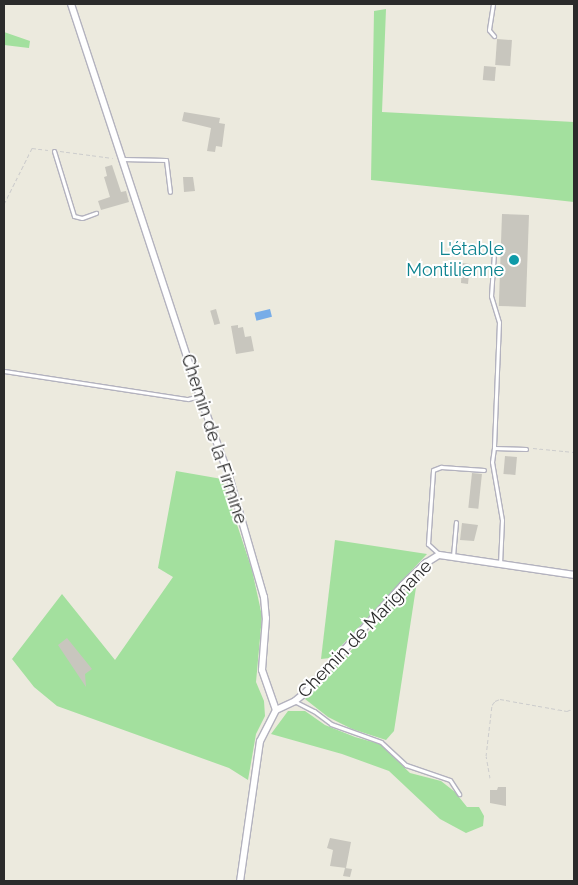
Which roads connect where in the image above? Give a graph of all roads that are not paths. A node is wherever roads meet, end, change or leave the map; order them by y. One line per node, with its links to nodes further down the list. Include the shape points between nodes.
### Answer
1 (71, 4): 5 (street, Chemin de la Firmine)
2 (493, 4): 3 (lane, via 489,30)
3 (494, 36)
4 (54, 151): 7 (lane, via 74,216 82,218)
5 (121, 159): 6 (lane, via 166,160); 10 (street, Chemin de la Firmine)
6 (170, 192)
7 (96, 213)
8 (494, 253): 11 (lane, via 491,296 499,322)
9 (4, 371): 10 (lane, via 188,399)
10 (200, 396): 20 (street, Chemin de la Firmine, via 229,476 264,597 266,618 262,670)
11 (494, 448): 12 (lane); 17 (lane, via 492,462 502,520)
12 (526, 449)
13 (484, 470): 15 (lane, via 441,467 433,470 428,544)
14 (456, 522): 16 (lane)
15 (439, 555): 16 (street, Chemin de Marignane); 19 (street, Chemin de Marignane, via 404,585)
16 (453, 556): 17 (street, Chemin de Marignane)
17 (500, 565): 18 (street, Chemin de Marignane)
18 (574, 575)
19 (295, 701): 20 (street, Chemin de Marignane); 21 (lane, via 331,724 381,742 406,765 450,780)
20 (276, 710): 22 (street, via 260,741)
21 (459, 794)
22 (240, 881)

